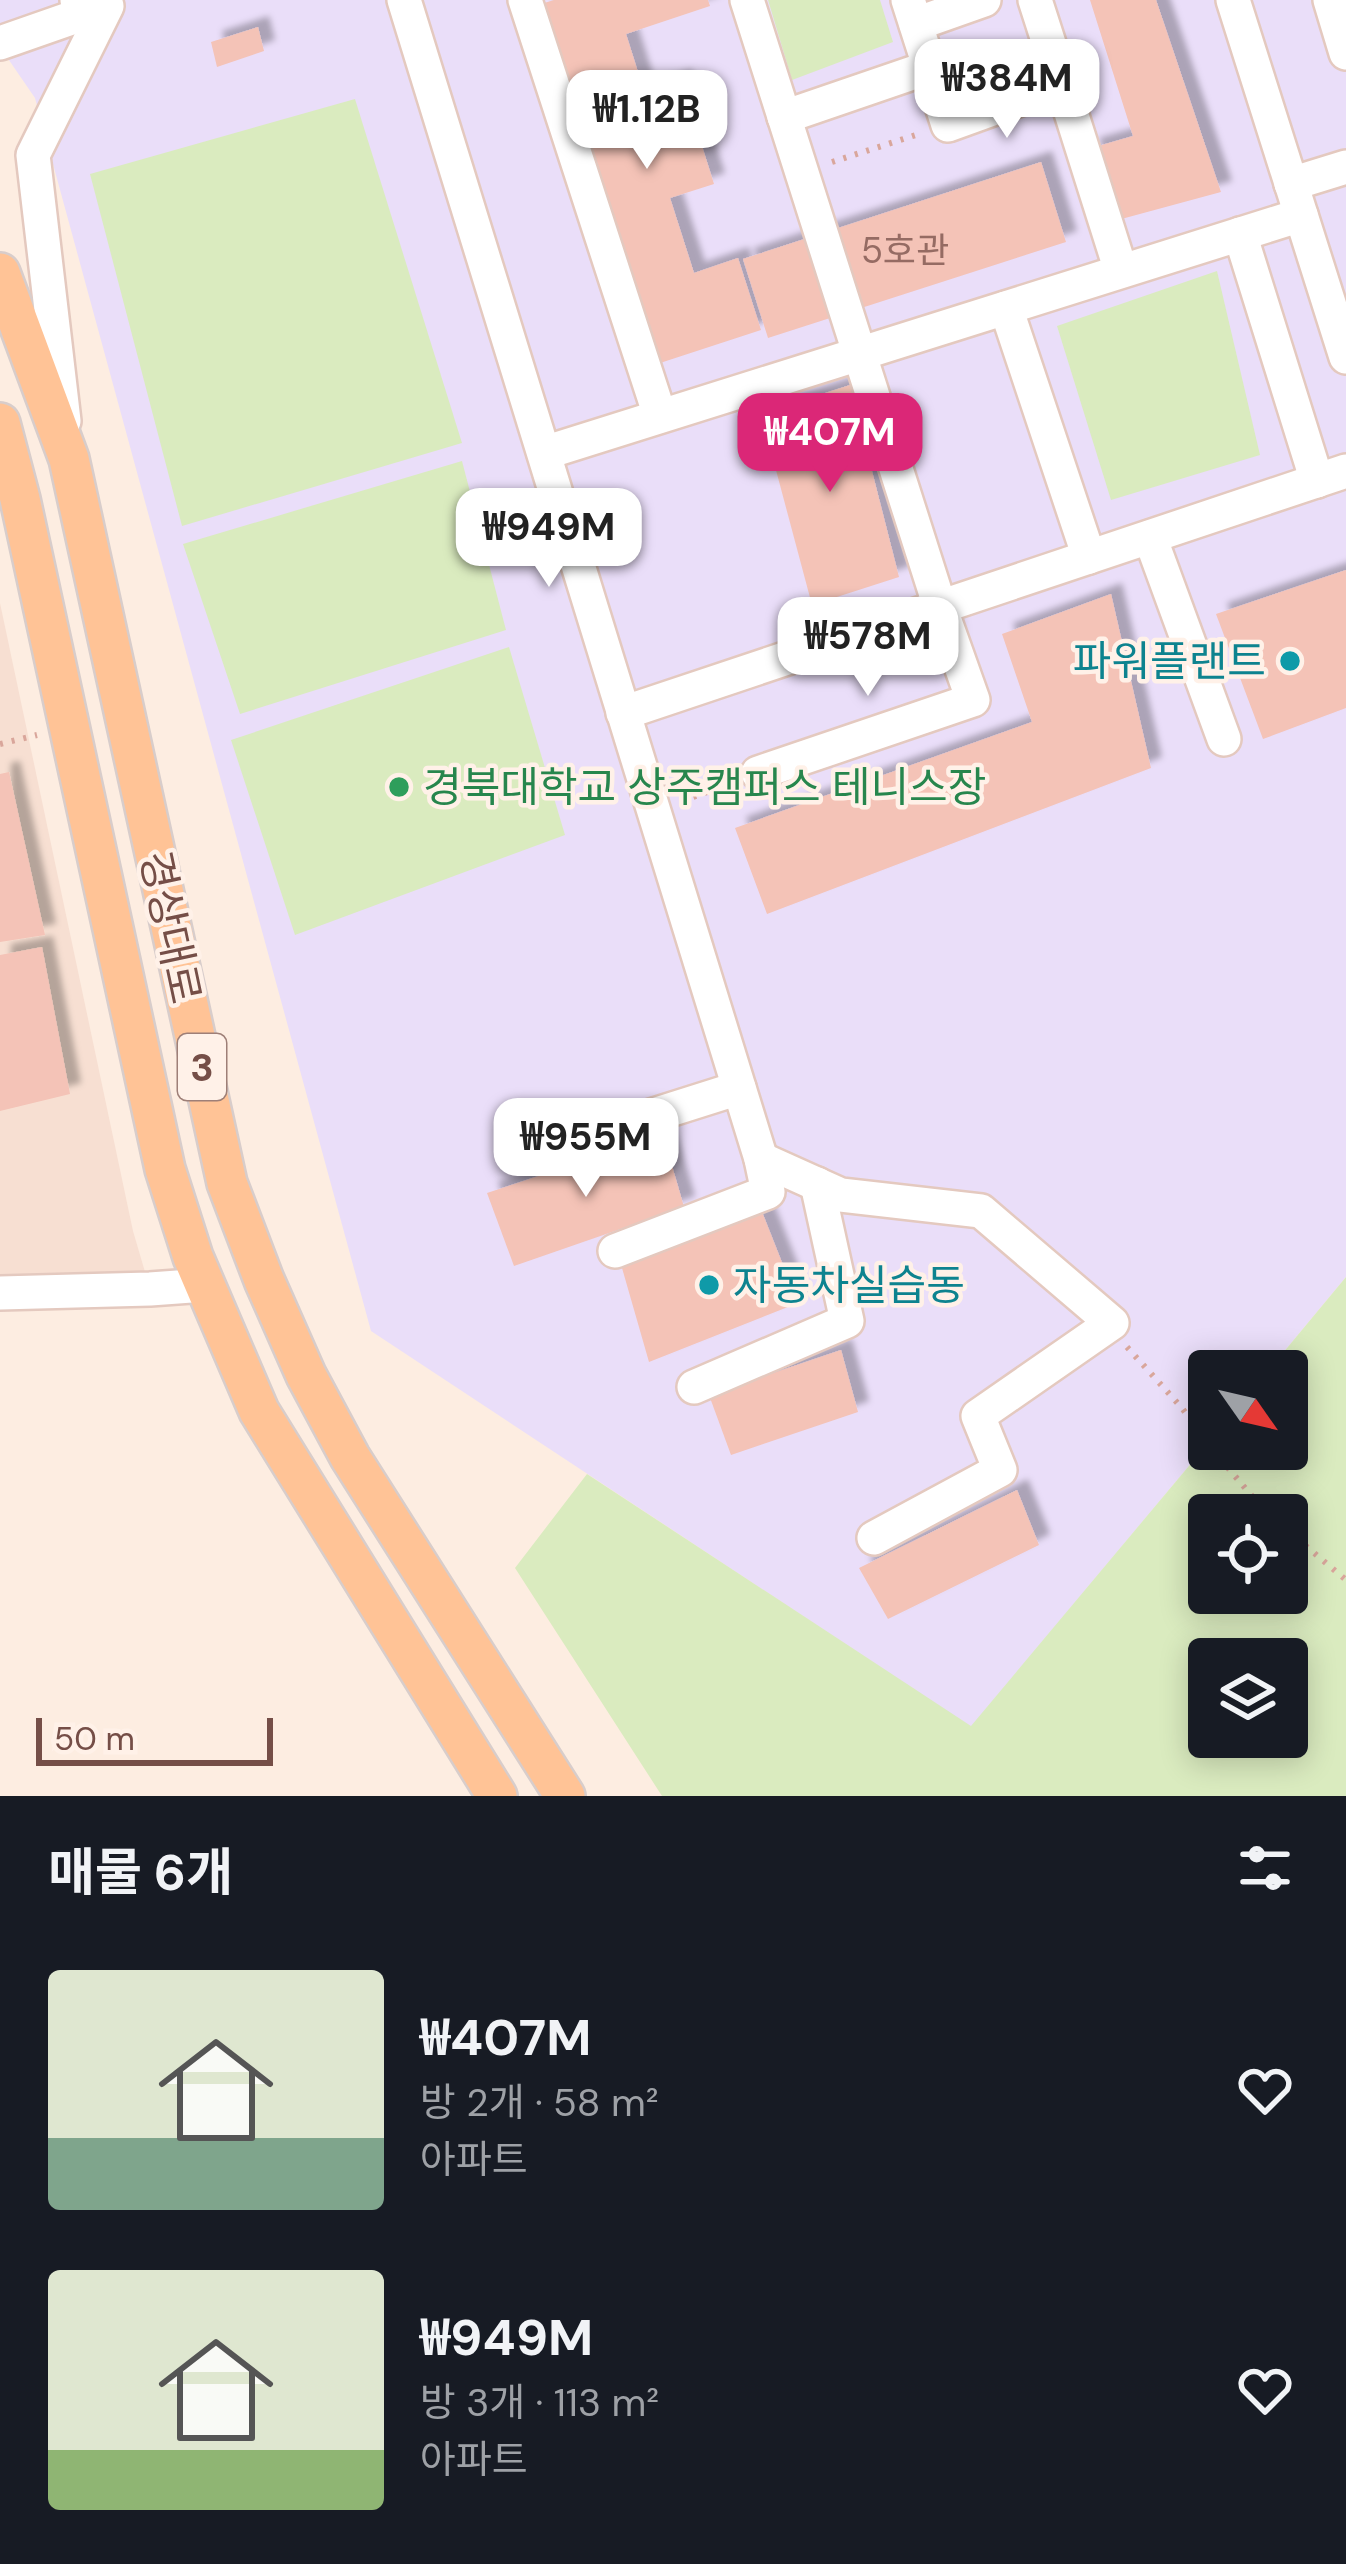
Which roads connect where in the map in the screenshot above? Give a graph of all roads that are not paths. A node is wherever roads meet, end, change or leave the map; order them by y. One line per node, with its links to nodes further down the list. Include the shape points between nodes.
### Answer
1 (404, 0): 25 (street)
2 (525, 0): 23 (street)
3 (747, 0): 14 (street)
4 (984, 0): 9 (street)
5 (1035, 0): 13 (street)
6 (1233, 0): 16 (street)
7 (1330, 0): 11 (street)
8 (103, 2): 10 (street); 26 (street, via 33,155)
9 (912, 12): 12 (street)
10 (0, 43)
11 (1346, 53)
12 (930, 67): 13 (street, via 948,125); 14 (street)
13 (1062, 84): 18 (street)
14 (784, 117): 21 (street)
15 (1346, 166): 16 (street)
16 (1296, 199): 17 (street); 22 (street)
17 (1240, 233): 18 (street); 27 (street)
18 (1121, 271): 20 (street)
19 (0, 273): 26 (main road, 경상대로 / 3)
20 (1006, 308): 21 (street); 29 (street)
21 (859, 354): 23 (street); 30 (street)
22 (1346, 357)
23 (660, 416): 25 (street)
24 (0, 422): 39 (main road, 경상대로 / 3, via 165,1169)
25 (544, 453): 31 (street)
26 (69, 459): 44 (main road, 경상대로 / 3, via 234,1203 305,1375 350,1457)
27 (1332, 476): 28 (street)
28 (1150, 537): 29 (street); 32 (street)
29 (1089, 557): 30 (street)
30 (940, 607): 31 (street); 33 (street, via 973,700)
31 (623, 713): 34 (street)
32 (1223, 739)
33 (758, 773)
34 (739, 1088): 35 (street); 36 (street)
35 (524, 1156)
36 (761, 1159): 37 (street); 38 (street, via 768,1192)
37 (817, 1184): 41 (street, via 847,1321); 42 (street, via 841,1195 981,1211 1112,1322 977,1415 1000,1470)
38 (615, 1251)
39 (205, 1285): 40 (street); 43 (main road, 경상대로 / 3, via 259,1411)
40 (0, 1293)
41 (694, 1387)
42 (874, 1538)
43 (497, 1796)
44 (565, 1796)

